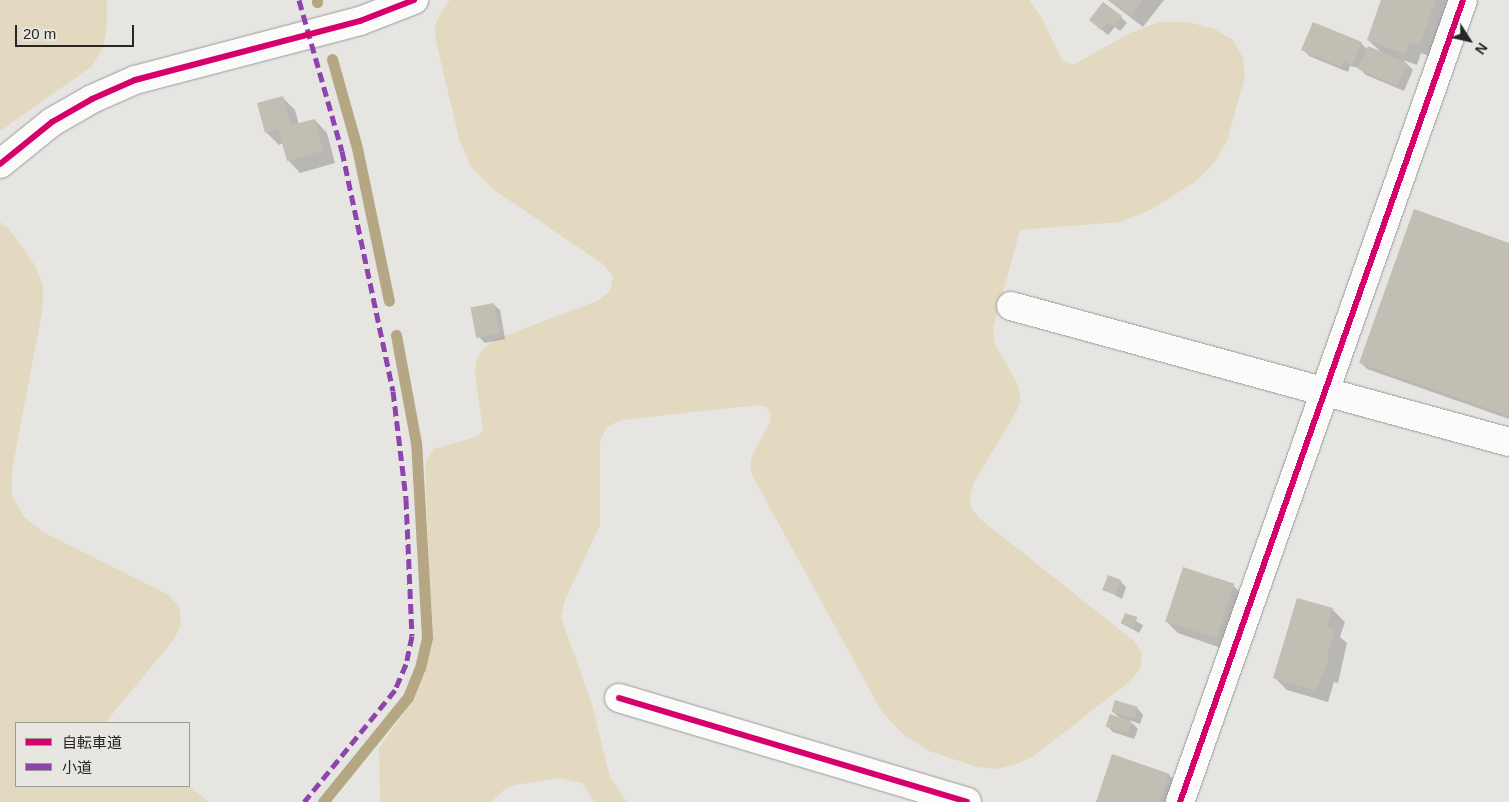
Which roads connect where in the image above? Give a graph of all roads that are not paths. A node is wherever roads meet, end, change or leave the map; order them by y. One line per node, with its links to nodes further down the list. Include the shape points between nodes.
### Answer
1 (414, 0): 3 (street, via 360,21 135,80 92,98 52,122)
2 (1463, 0): 5 (street)
3 (0, 164)
4 (1011, 306): 5 (street)
5 (1325, 391): 6 (street); 9 (street)
6 (1509, 442)
7 (619, 698): 8 (street)
8 (967, 802)
9 (1180, 802)

